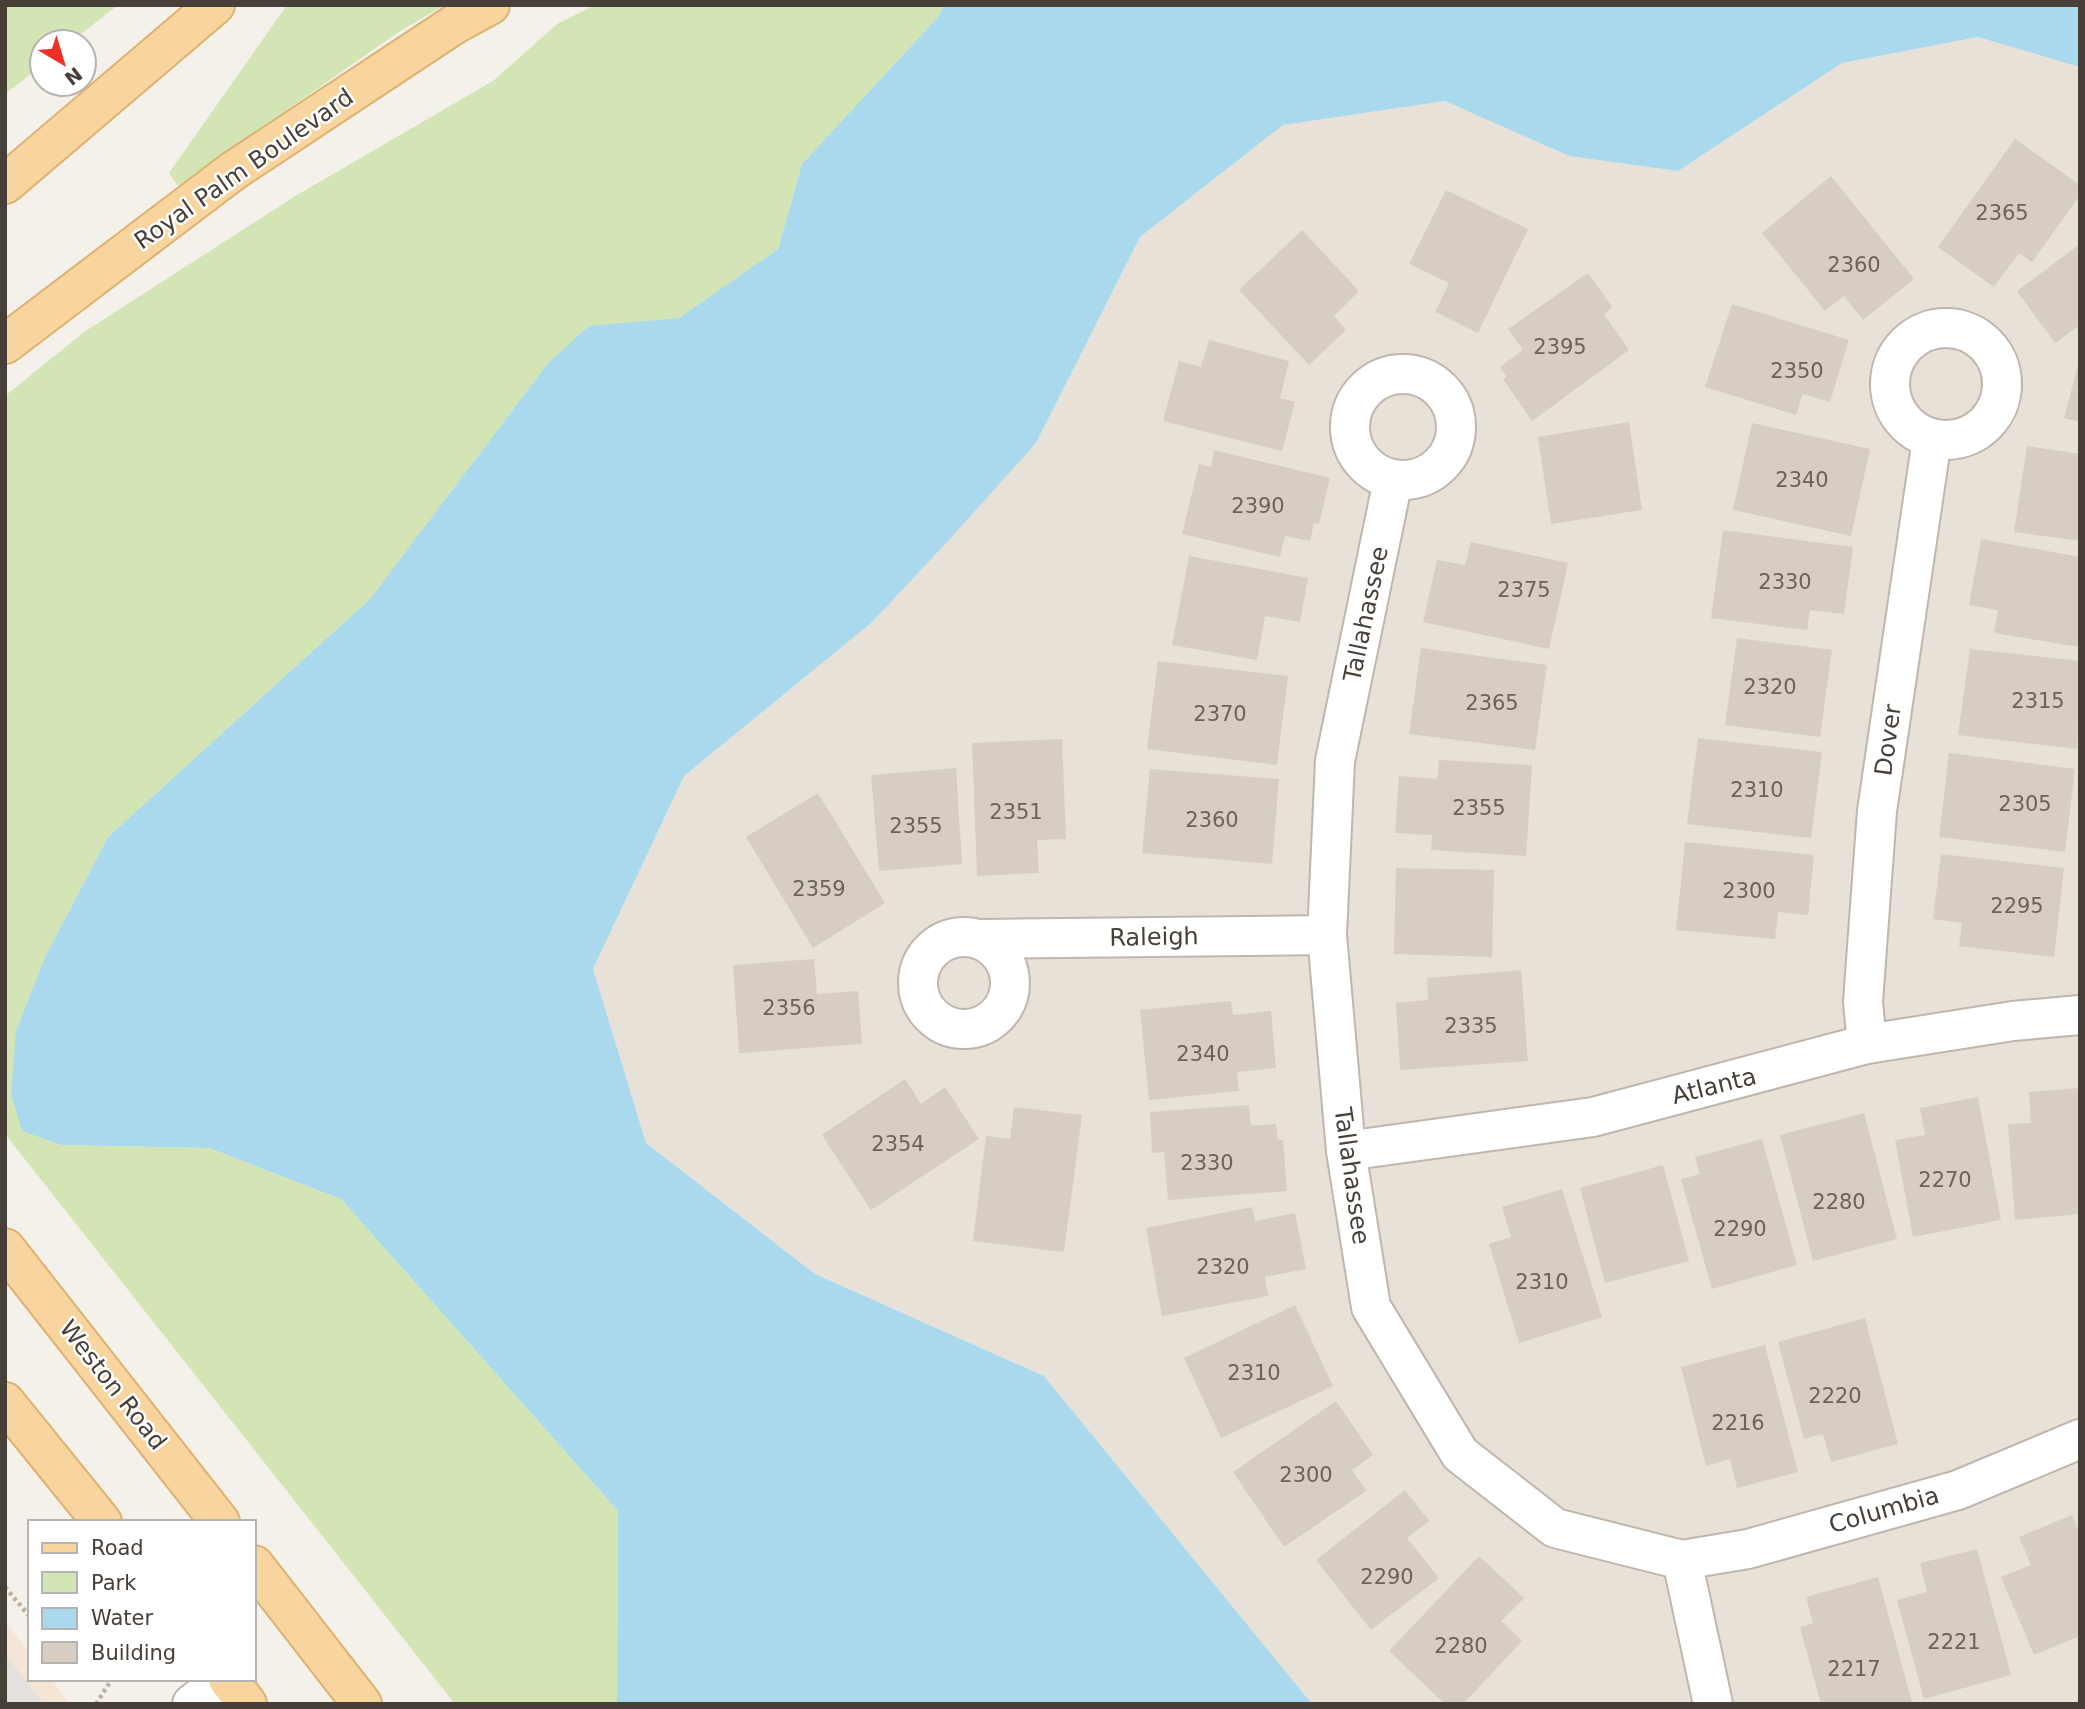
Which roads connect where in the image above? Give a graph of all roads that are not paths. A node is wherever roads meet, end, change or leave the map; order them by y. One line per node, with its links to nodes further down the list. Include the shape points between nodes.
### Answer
1 (215, 5): 3 (main road)
2 (490, 5): 4 (main road, Royal Palm Boulevard, via 233,170)
3 (5, 184)
4 (5, 344)
5 (1932, 439): 10 (street, Dover, via 1877,811 1863,1002)
6 (1393, 480): 7 (street, Tallahassee, via 1335,761)
7 (1327, 935): 8 (street, Raleigh); 11 (street, Tallahassee)
8 (981, 939)
9 (2080, 1015): 10 (street, Atlanta)
10 (1867, 1044): 11 (street, Atlanta, via 1593,1116)
11 (1346, 1151): 17 (street, Tallahassee, via 1371,1307 1460,1454 1555,1528)
12 (5, 1248): 16 (main road, Weston Road)
13 (5, 1402): 15 (main road)
14 (2080, 1439): 17 (street, Columbia, via 1958,1490 1748,1549)
15 (100, 1520)
16 (218, 1520)
17 (1682, 1560): 24 (street)
18 (256, 1568): 23 (main road)
19 (223, 1681): 21 (street)
20 (228, 1681): 22 (main road)
21 (192, 1704)
22 (247, 1704)
23 (362, 1704)
24 (1713, 1704)

